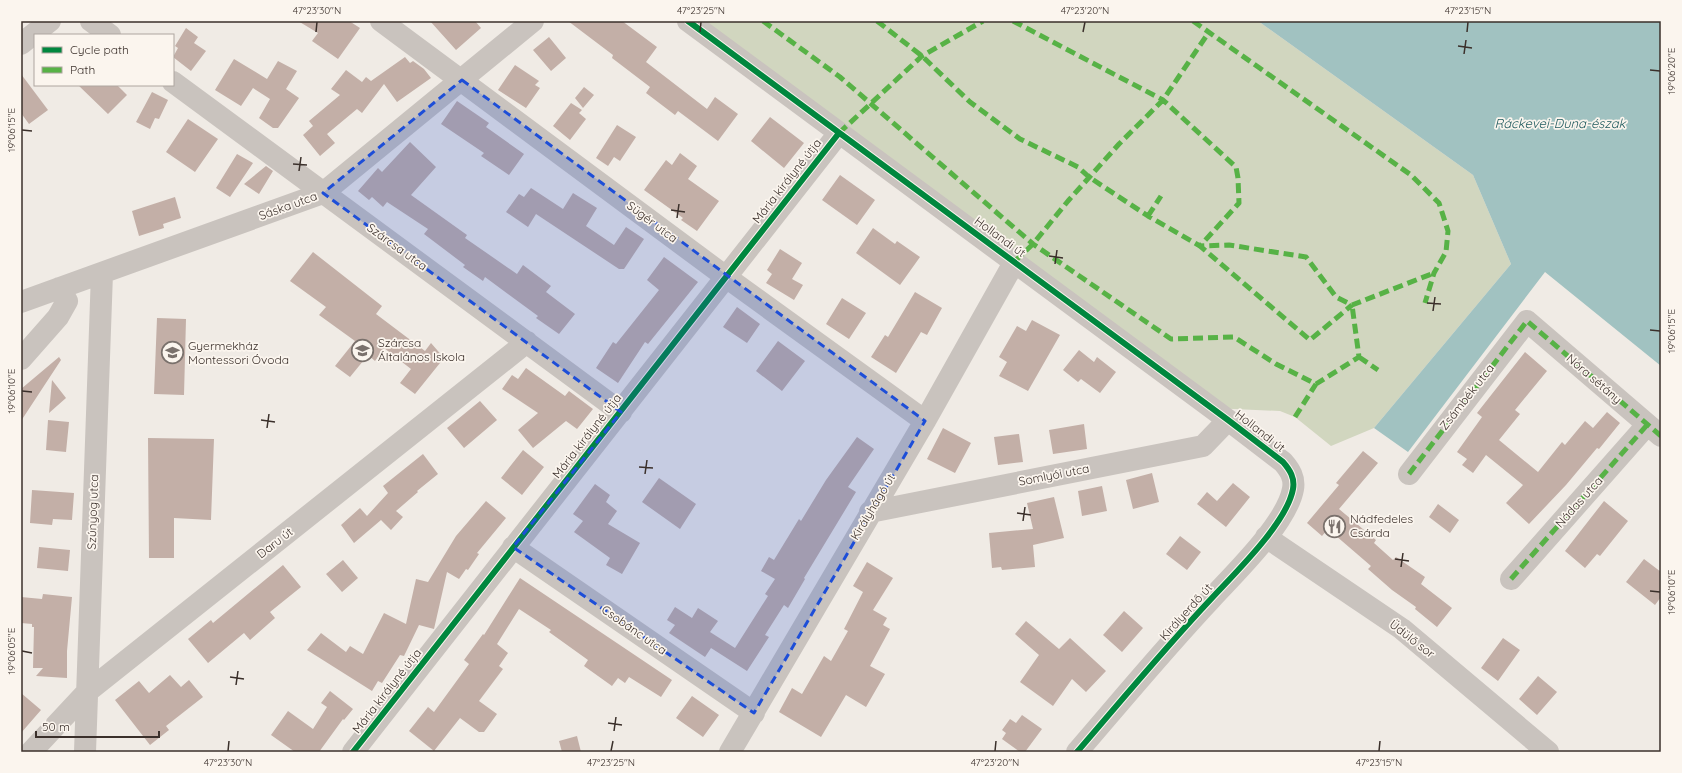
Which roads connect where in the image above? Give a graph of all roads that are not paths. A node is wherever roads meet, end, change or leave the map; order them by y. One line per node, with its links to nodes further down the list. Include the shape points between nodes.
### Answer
1 (50, 21): 7 (street)
2 (92, 21): 6 (street)
3 (381, 21): 8 (street, Sügér utca)
4 (533, 21): 8 (street, Sáska utca)
5 (688, 21): 10 (street, Hollandi út)
6 (109, 34)
7 (21, 44)
8 (462, 80): 11 (street, Sáska utca); 14 (street, Sügér utca)
9 (174, 83): 11 (street, Szárcsa utca)
10 (839, 134): 12 (street, Hollandi út); 14 (street, Mária királyné útja)
11 (323, 193): 13 (street, Sáska utca); 19 (street, Szárcsa utca)
12 (1015, 261): 22 (street, Hollandi út); 23 (street, Királyhágó út)
13 (102, 273): 15 (street, Sáska utca); 17 (street, Szúnyog utca)
14 (726, 277): 21 (street, Mária királyné útja); 23 (street, Sügér utca)
15 (63, 295): 16 (street, Sáska utca); 17 (street); 20 (street, via 58,317)
16 (21, 302)
17 (101, 302): 31 (street, Szúnyog utca)
18 (1527, 321): 24 (street, Nóra sétány); 25 (street, Zsámbék utca)
19 (527, 342): 21 (street, Szárcsa utca); 31 (street, Daru út)
20 (21, 359)
21 (621, 412): 29 (street, Mária királyné útja)
22 (1228, 420): 26 (street, Hollandi út, via 1283,462); 27 (street, Somlyói utca, via 1203,446)
23 (925, 421): 27 (street, Királyhágó út)
24 (1654, 431): 30 (street, Nádas utca)
25 (1409, 474)
26 (1293, 477): 28 (street, Királyerdő út, via 1294,488 1289,503)
27 (870, 512): 32 (street, Királyhágó út)
28 (1266, 538): 37 (street, Királyerdő út); 38 (street, Üdülő sor, via 1402,629)
29 (513, 546): 32 (street, Csobánc utca); 35 (street, Mária királyné útja)
30 (1511, 579)
31 (87, 692): 33 (street, Daru út); 34 (street, Szúnyog utca)
32 (754, 713): 36 (street, Királyhágó út)
33 (31, 752)
34 (85, 752)
35 (353, 752)
36 (730, 752)
37 (1077, 752)
38 (1548, 752)

